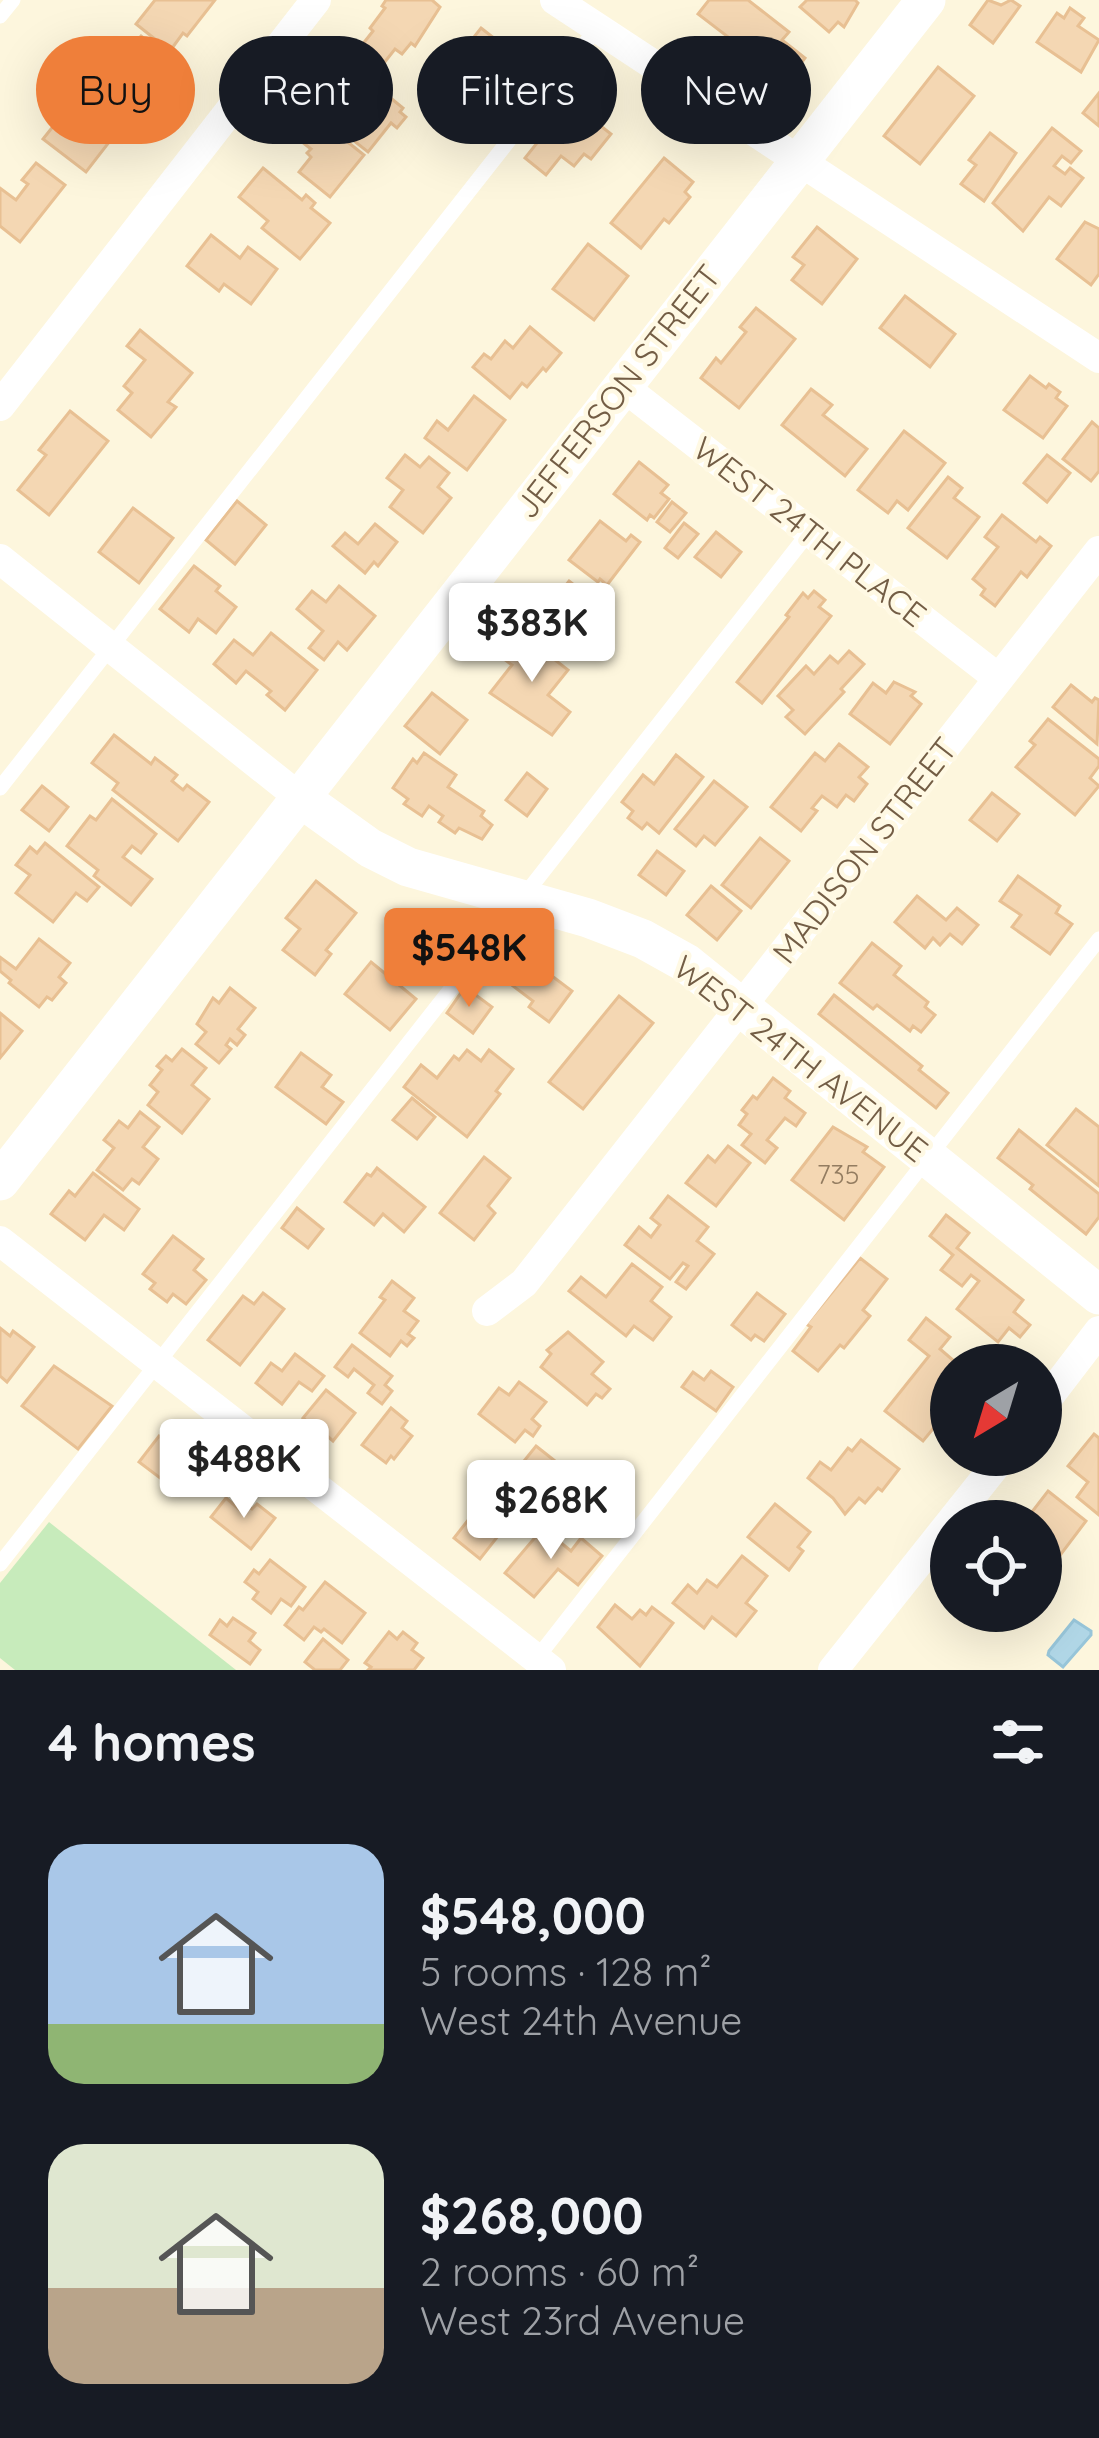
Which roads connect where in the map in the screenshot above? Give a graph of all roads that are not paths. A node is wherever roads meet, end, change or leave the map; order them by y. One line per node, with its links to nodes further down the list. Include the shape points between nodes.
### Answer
1 (13, 0): 5 (lane)
2 (316, 0): 10 (street)
3 (555, 0): 6 (street)
4 (926, 0): 7 (street, JEFFERSON STREET)
5 (0, 16)
6 (598, 27): 7 (street); 14 (lane)
7 (800, 160): 8 (street); 9 (street, JEFFERSON STREET)
8 (1099, 358)
9 (621, 385): 11 (street, WEST 24TH PLACE); 17 (street, JEFFERSON STREET)
10 (0, 406)
11 (811, 531): 15 (street, WEST 24TH PLACE); 18 (lane)
12 (1099, 551): 15 (street, MADISON STREET)
13 (0, 560): 14 (street, WEST 24TH AVENUE)
14 (110, 645): 16 (lane); 17 (street, WEST 24TH AVENUE)
15 (998, 678): 20 (street, MADISON STREET)
16 (0, 788)
17 (299, 797): 18 (street, WEST 24TH AVENUE, via 408,866); 22 (street, JEFFERSON STREET)
18 (518, 899): 20 (street, WEST 24TH AVENUE, via 643,939); 27 (lane)
19 (1099, 939): 21 (lane)
20 (741, 1007): 21 (street, WEST 24TH AVENUE); 25 (street, MADISON STREET, via 524,1283)
21 (927, 1156): 24 (street, WEST 24TH AVENUE); 31 (lane)
22 (0, 1180)
23 (0, 1241): 27 (street)
24 (1099, 1295)
25 (487, 1311)
26 (1099, 1331): 28 (street)
27 (157, 1363): 30 (lane); 31 (street)
28 (1062, 1379)
29 (987, 1476): 32 (street)
30 (0, 1564)
31 (538, 1666)
32 (833, 1670)

